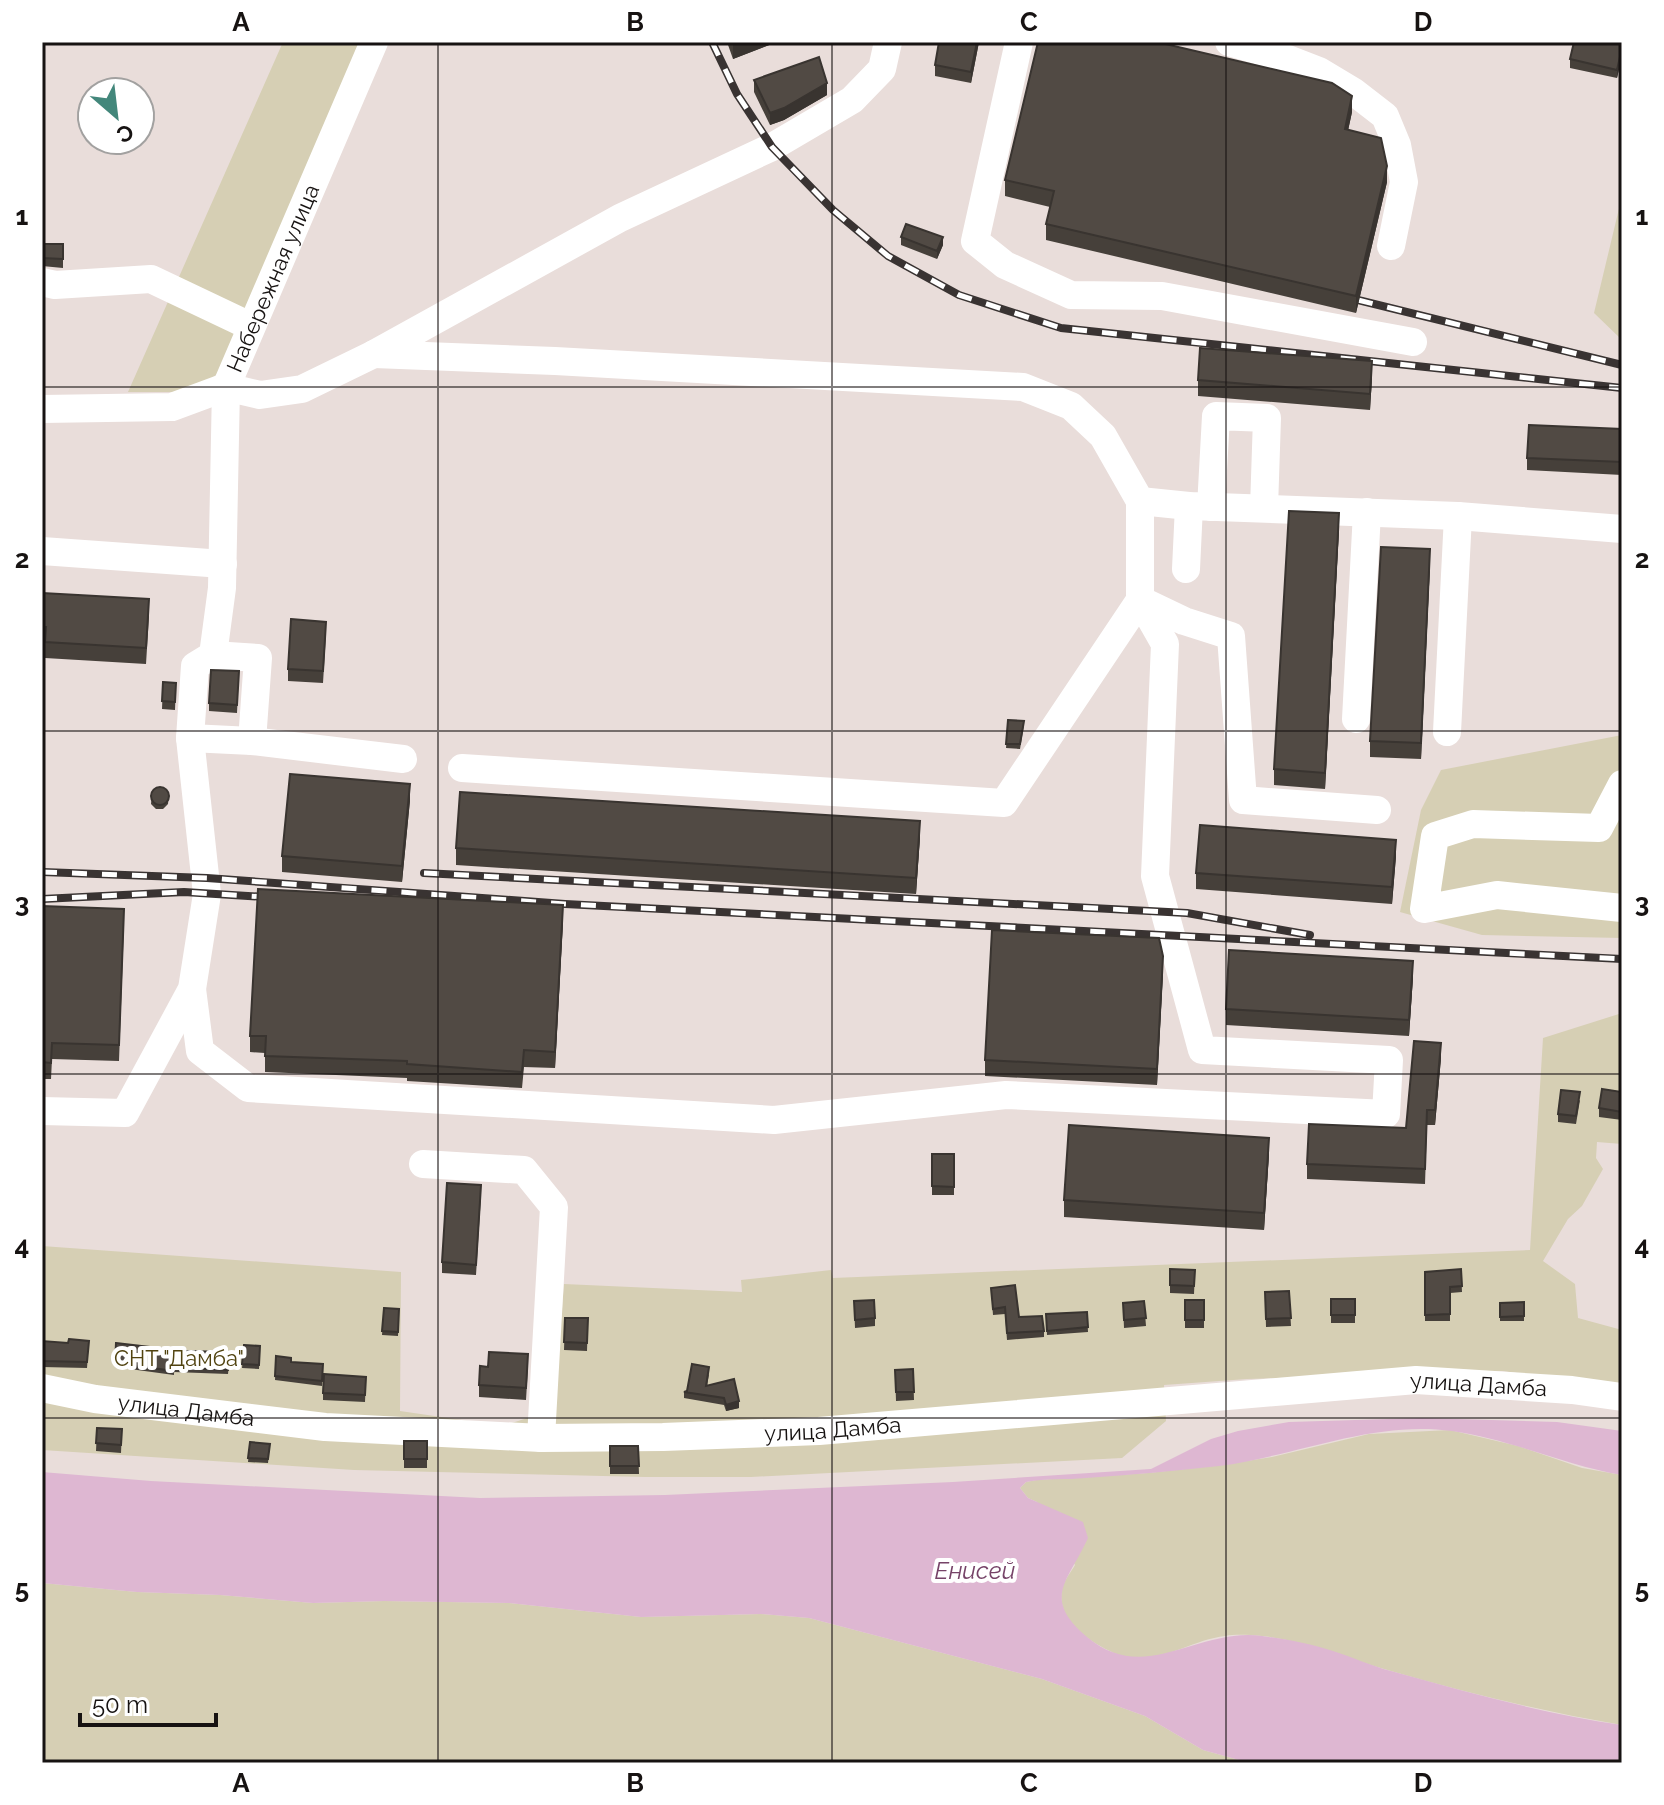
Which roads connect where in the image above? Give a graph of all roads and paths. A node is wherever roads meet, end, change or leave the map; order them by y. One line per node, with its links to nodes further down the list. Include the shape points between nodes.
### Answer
1 (374, 42): 7 (street, Набережная улица)
2 (888, 42): 9 (street, via 882,69 852,100 772,147 620,218)
3 (1019, 42): 8 (street, via 975,241 1005,265 1071,295 1162,296)
4 (1229, 42): 5 (street, via 1319,71 1385,116 1404,182)
5 (1391, 246)
6 (42, 282): 7 (street, via 151,279)
7 (250, 326): 10 (street, Набережная улица)
8 (1413, 342)
9 (374, 354): 10 (street, via 302,389 260,395); 12 (street, via 1023,387 1071,406 1103,436)
10 (226, 387): 11 (street, Набережная улица, via 172,407); 19 (street)
11 (42, 409)
12 (1140, 501): 13 (street); 21 (street)
13 (1200, 506): 14 (street); 14 (street, via 1216,416 1267,418); 20 (street)
14 (1264, 508): 15 (street)
15 (1367, 512): 16 (street); 23 (street)
16 (1458, 516): 17 (street); 24 (street)
17 (1622, 529)
18 (42, 551): 19 (street)
19 (223, 564): 22 (street)
20 (1186, 569)
21 (1140, 600): 28 (street, via 1004,803); 30 (street, via 1231,636 1243,800); 32 (street, via 1165,644 1155,876 1202,1050 1389,1060 1386,1114 1006,1095 774,1120 248,1088 200,1051)
22 (213, 655): 25 (street, via 195,666); 26 (street, via 258,658)
23 (1356, 719)
24 (1447, 732)
25 (190, 738): 26 (street); 32 (street, via 207,894)
26 (252, 741): 27 (street)
27 (403, 759)
28 (462, 768)
29 (1622, 784): 31 (street, via 1599,828 1473,824 1435,836 1424,909 1497,895)
30 (1377, 810)
31 (1622, 908)
32 (192, 989): 33 (street, via 125,1113)
33 (42, 1111)
34 (423, 1164): 37 (street, via 524,1170 554,1207)
35 (42, 1388): 37 (street, улица Дамба, via 325,1427)
36 (1622, 1397): 37 (street, улица Дамба, via 1416,1380 819,1431)
37 (541, 1438)

